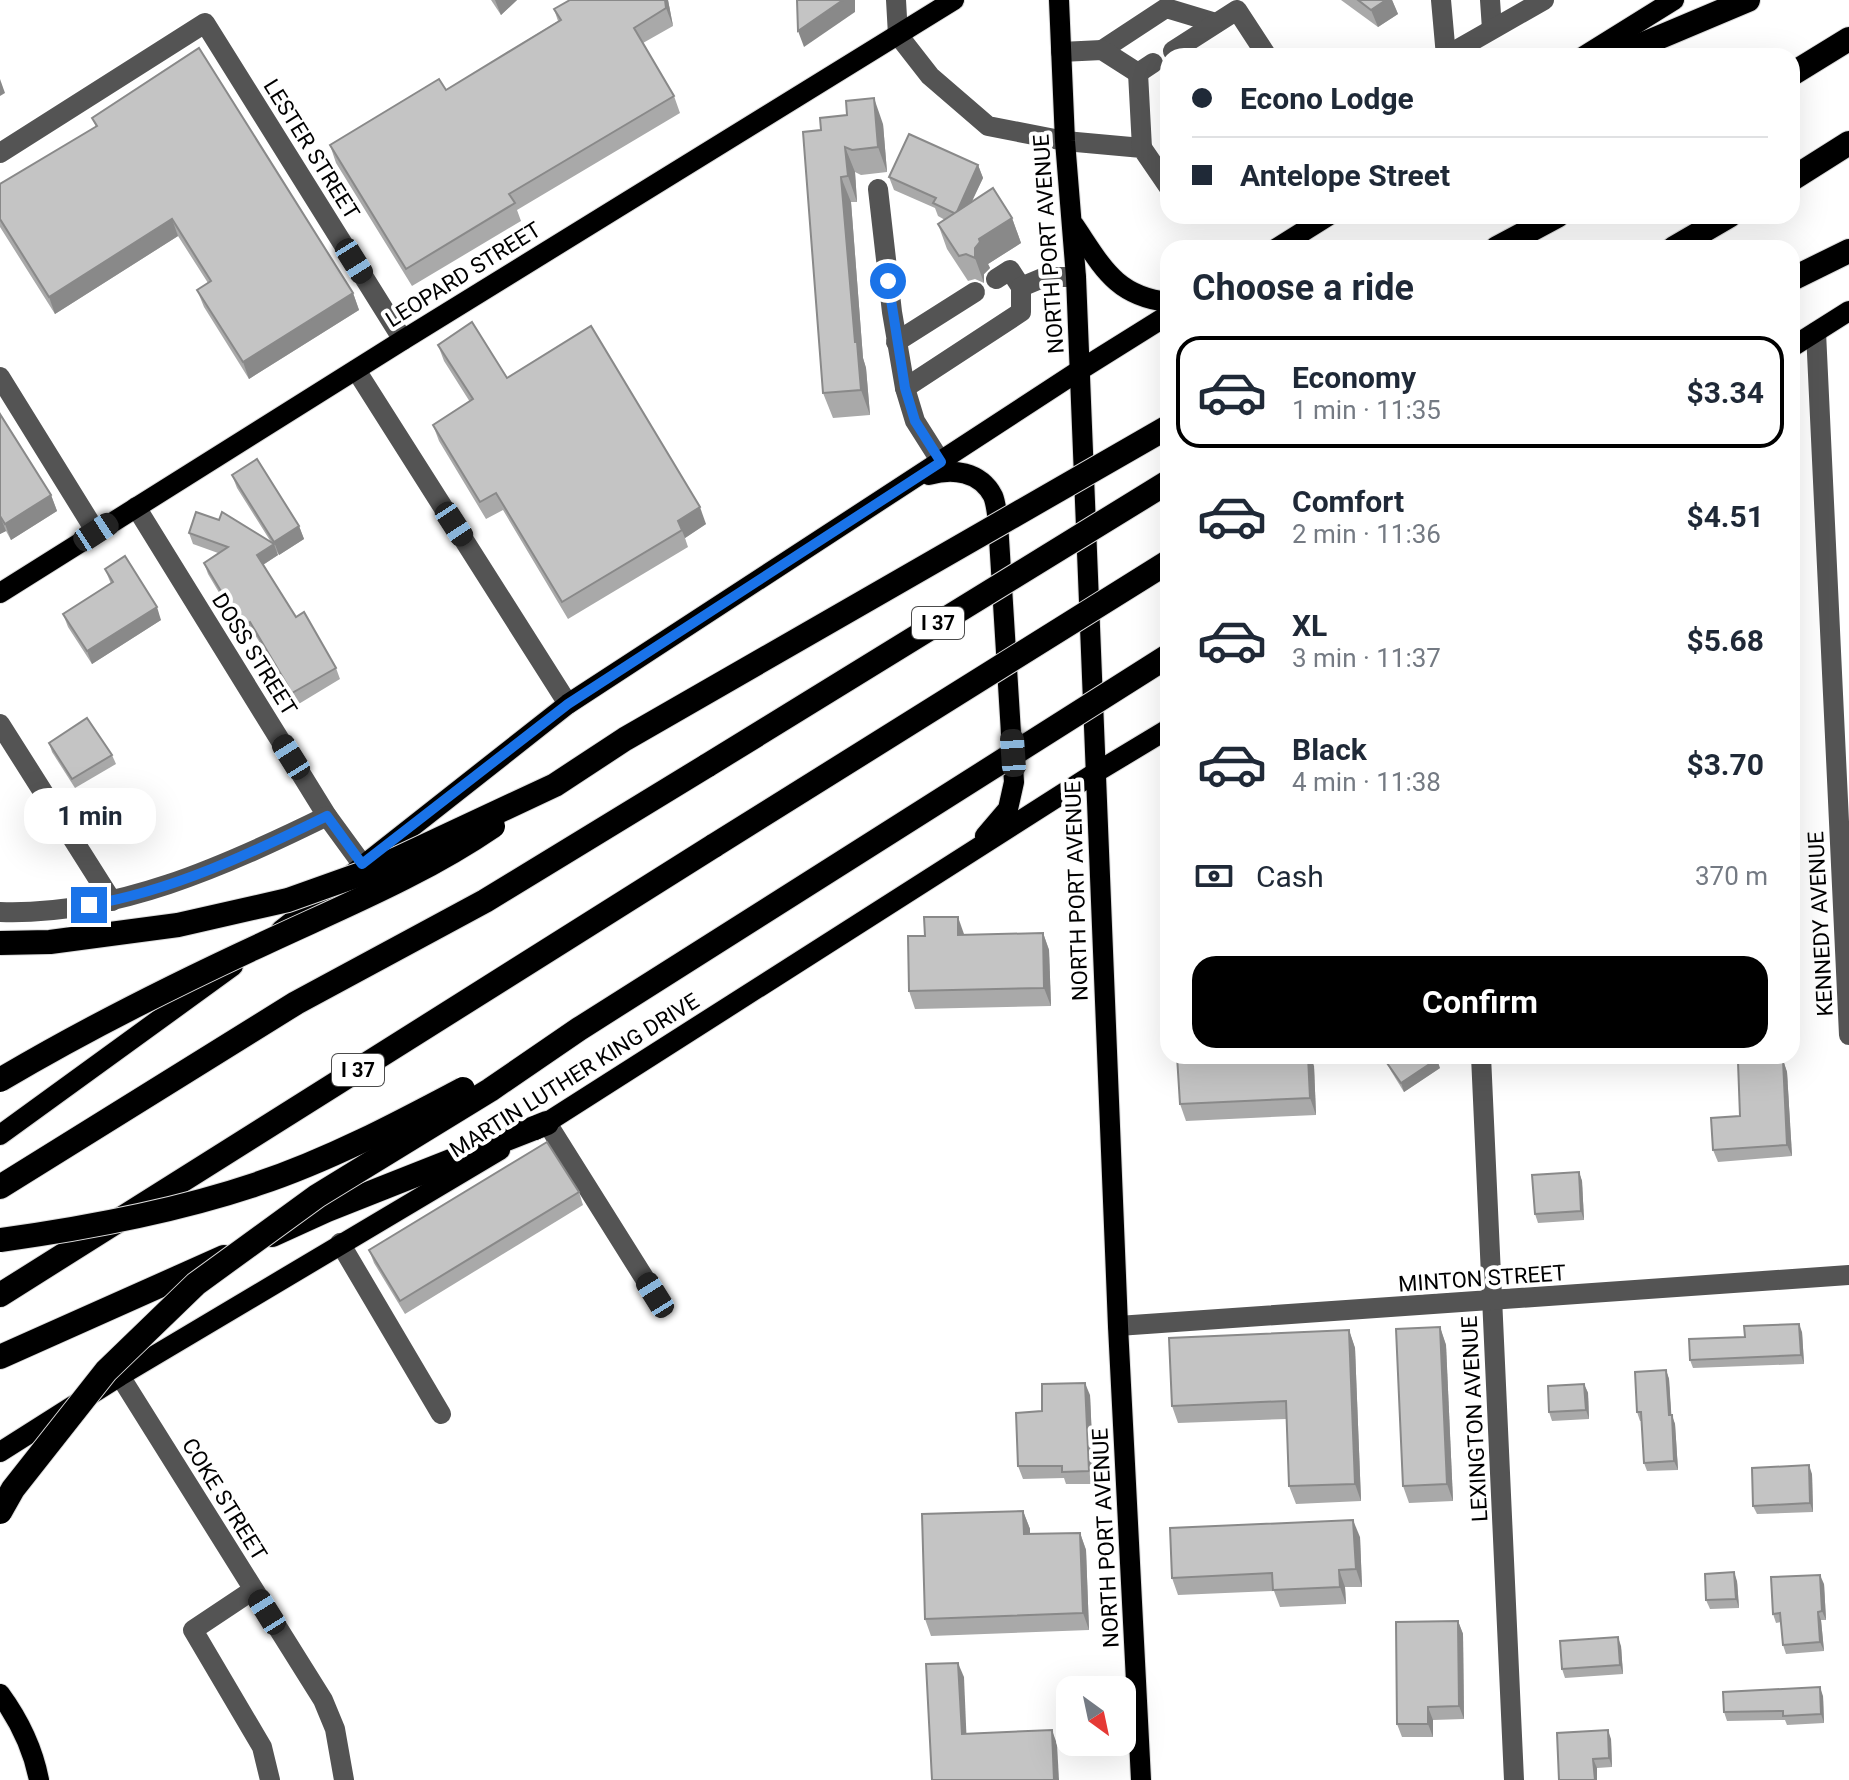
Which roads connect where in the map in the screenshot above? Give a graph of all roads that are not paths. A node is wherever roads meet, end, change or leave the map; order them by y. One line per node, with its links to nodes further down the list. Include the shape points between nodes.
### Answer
1 (896, 0): 11 (street)
2 (954, 0): 11 (main road, LEOPARD STREET)
3 (1059, 0): 20 (main road, NORTH PORT AVENUE)
4 (1441, 0): 15 (street)
5 (1490, 0): 10 (street)
6 (1544, 0): 10 (street)
7 (1674, 0): 17 (main road)
8 (1748, 0): 18 (highway)
9 (1216, 23): 13 (street); 14 (street, via 1237,10); 19 (street, via 1166,8)
10 (1492, 29): 16 (street)
11 (898, 35): 22 (street, via 930,76 988,126); 50 (main road, LEOPARD STREET)
12 (1849, 39): 21 (highway)
13 (1178, 48)
14 (1262, 48)
15 (1445, 48)
16 (1460, 48)
17 (1597, 48)
18 (1634, 48)
19 (1102, 50): 20 (street); 24 (street, via 1145,68)
20 (1061, 52): 22 (main road, NORTH PORT AVENUE)
21 (1800, 69)
22 (1065, 141): 24 (street); 29 (main road, NORTH PORT AVENUE)
23 (1849, 143): 27 (highway)
24 (1142, 148): 26 (street)
25 (0, 153): 50 (street, LESTER STREET, via 205,23)
26 (1160, 174)
27 (1800, 174)
28 (878, 189): 51 (street)
29 (1073, 223): 42 (main road, NORTH PORT AVENUE); 46 (main road, via 1117,284)
30 (1315, 224): 35 (main road)
31 (1542, 224): 36 (highway)
32 (1552, 224): 37 (highway)
33 (1715, 224): 38 (highway)
34 (1733, 224): 39 (highway)
35 (1290, 240)
36 (1512, 240)
37 (1528, 240)
38 (1688, 240)
39 (1712, 240)
40 (1849, 251): 41 (highway)
41 (1800, 275)
42 (1076, 277): 44 (street, via 1045,277); 54 (main road, NORTH PORT AVENUE)
43 (996, 279): 44 (street, via 1010,270)
44 (1021, 287): 56 (street, via 1021,312)
45 (975, 292): 51 (street)
46 (1160, 301)
47 (1849, 311): 49 (main road)
48 (1160, 320): 54 (main road)
49 (1816, 332): 52 (main road); 65 (street, KENNEDY AVENUE)
50 (403, 340): 53 (main road, LEOPARD STREET)
51 (896, 342): 56 (street)
52 (1800, 342)
53 (356, 370): 61 (main road, LEOPARD STREET); 67 (street)
54 (1080, 370): 58 (main road); 70 (main road, NORTH PORT AVENUE)
55 (0, 377): 62 (street)
56 (905, 388): 58 (street, via 915,421)
57 (1160, 431): 71 (highway, bridge, via 625,739)
58 (941, 462): 59 (main road)
59 (915, 480): 67 (main road); 73 (main road, via 959,471 980,481 993,496 998,522 1014,782 1008,809)
60 (1160, 487): 85 (highway, I 37, bridge, via 485,901 296,1003)
61 (136, 507): 62 (main road, LEOPARD STREET); 72 (street, DOSS STREET)
62 (96, 532): 64 (main road, LEOPARD STREET)
63 (1160, 567): 89 (highway, I 37, bridge)
64 (0, 593)
65 (1839, 622): 78 (street, KENNEDY AVENUE)
66 (1160, 661): 79 (highway, bridge)
67 (568, 704): 74 (main road)
68 (0, 724): 75 (street)
69 (1160, 734): 70 (main road, MARTIN LUTHER KING DRIVE)
70 (1095, 773): 73 (main road, MARTIN LUTHER KING DRIVE); 92 (main road, NORTH PORT AVENUE)
71 (555, 785): 77 (highway, bridge, via 375,869 288,900 178,925 50,942); 82 (highway, bridge, via 469,843 76,1034)
72 (327, 816): 74 (street, DOSS STREET); 75 (street, via 264,847)
73 (959, 861): 83 (main road, MARTIN LUTHER KING DRIVE)
74 (362, 864): 84 (main road, via 249,954)
75 (112, 901): 76 (street)
76 (0, 912)
77 (0, 943)
78 (1848, 982): 80 (street, KENNEDY AVENUE)
79 (579, 1029): 86 (highway, bridge, via 347,1148 259,1183 179,1207); 97 (highway, bridge, via 317,1196 196,1284 106,1371)
80 (1849, 1035)
81 (1481, 1064): 91 (street, LEXINGTON AVENUE)
82 (0, 1080)
83 (547, 1123): 87 (main road, MARTIN LUTHER KING DRIVE); 90 (street); 93 (highway, via 327,1210)
84 (0, 1135)
85 (0, 1187)
86 (0, 1240)
87 (340, 1243): 94 (main road, MARTIN LUTHER KING DRIVE); 95 (street)
88 (1849, 1275): 91 (street, MINTON STREET)
89 (0, 1295)
90 (655, 1295)
91 (1492, 1302): 92 (street, MINTON STREET); 104 (street, LEXINGTON AVENUE)
92 (1118, 1326): 103 (main road, NORTH PORT AVENUE)
93 (0, 1357)
94 (120, 1376): 96 (main road, MARTIN LUTHER KING DRIVE); 98 (street, COKE STREET)
95 (441, 1414)
96 (0, 1452)
97 (0, 1512)
98 (253, 1590): 101 (street, via 193,1630 262,1747); 102 (street, COKE STREET, via 323,1700 335,1729)
99 (0, 1694): 100 (main road, via 35,1758)
100 (39, 1780)
101 (270, 1780)
102 (344, 1780)
103 (1141, 1780)
104 (1514, 1780)

